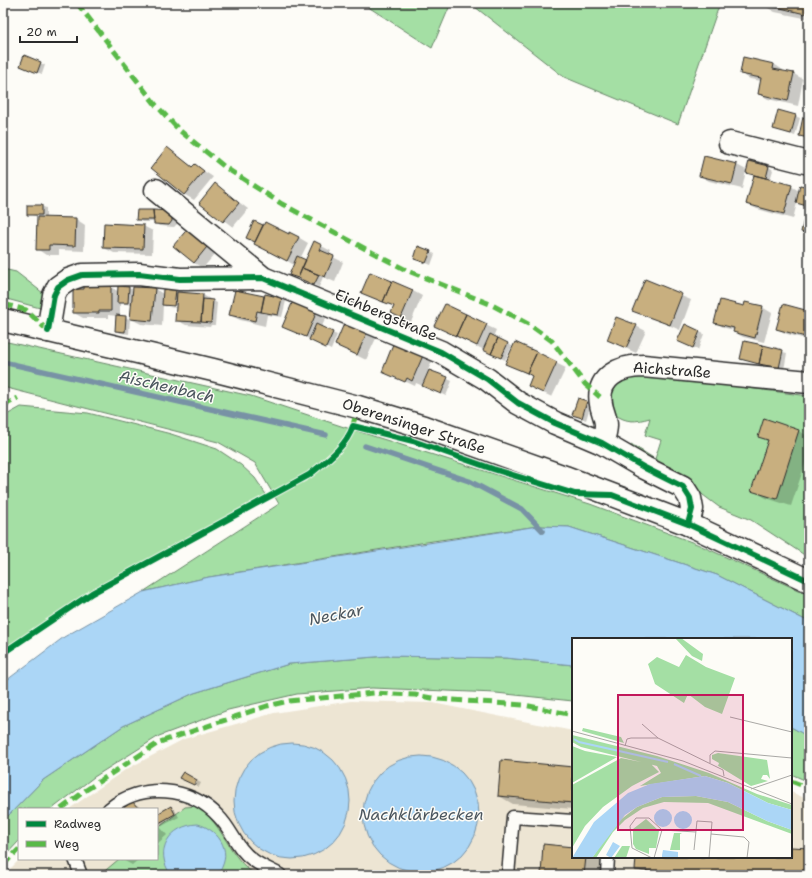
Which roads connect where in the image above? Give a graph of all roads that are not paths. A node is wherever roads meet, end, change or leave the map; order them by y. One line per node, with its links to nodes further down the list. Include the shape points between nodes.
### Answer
1 (730, 143): 2 (street)
2 (809, 163)
3 (156, 190): 4 (street)
4 (263, 278): 6 (street, Eichbergstraße, via 180,279 139,274 82,276 68,280 58,287 54,295); 8 (street, Eichbergstraße, via 441,352 487,379 518,403 555,423)
5 (3, 320): 6 (street, Oberensinger Straße)
6 (48, 331): 9 (street, Oberensinger Straße, via 358,407 487,449)
7 (809, 382): 8 (street, Aichstraße, via 643,366 619,369 610,374 602,386 601,404 606,423)
8 (602, 443): 9 (street, Eichbergstraße, via 684,487 692,509)
9 (688, 524): 10 (street, Oberensinger Straße)
10 (809, 581)
11 (110, 808): 16 (lane, via 120,800 148,791 172,791 199,801 220,817 234,842 253,860)
12 (572, 821): 17 (lane, via 513,817)
13 (608, 858): 18 (lane)
14 (75, 860): 15 (lane)
15 (81, 875)
16 (280, 875)
17 (508, 875)
18 (607, 875)

